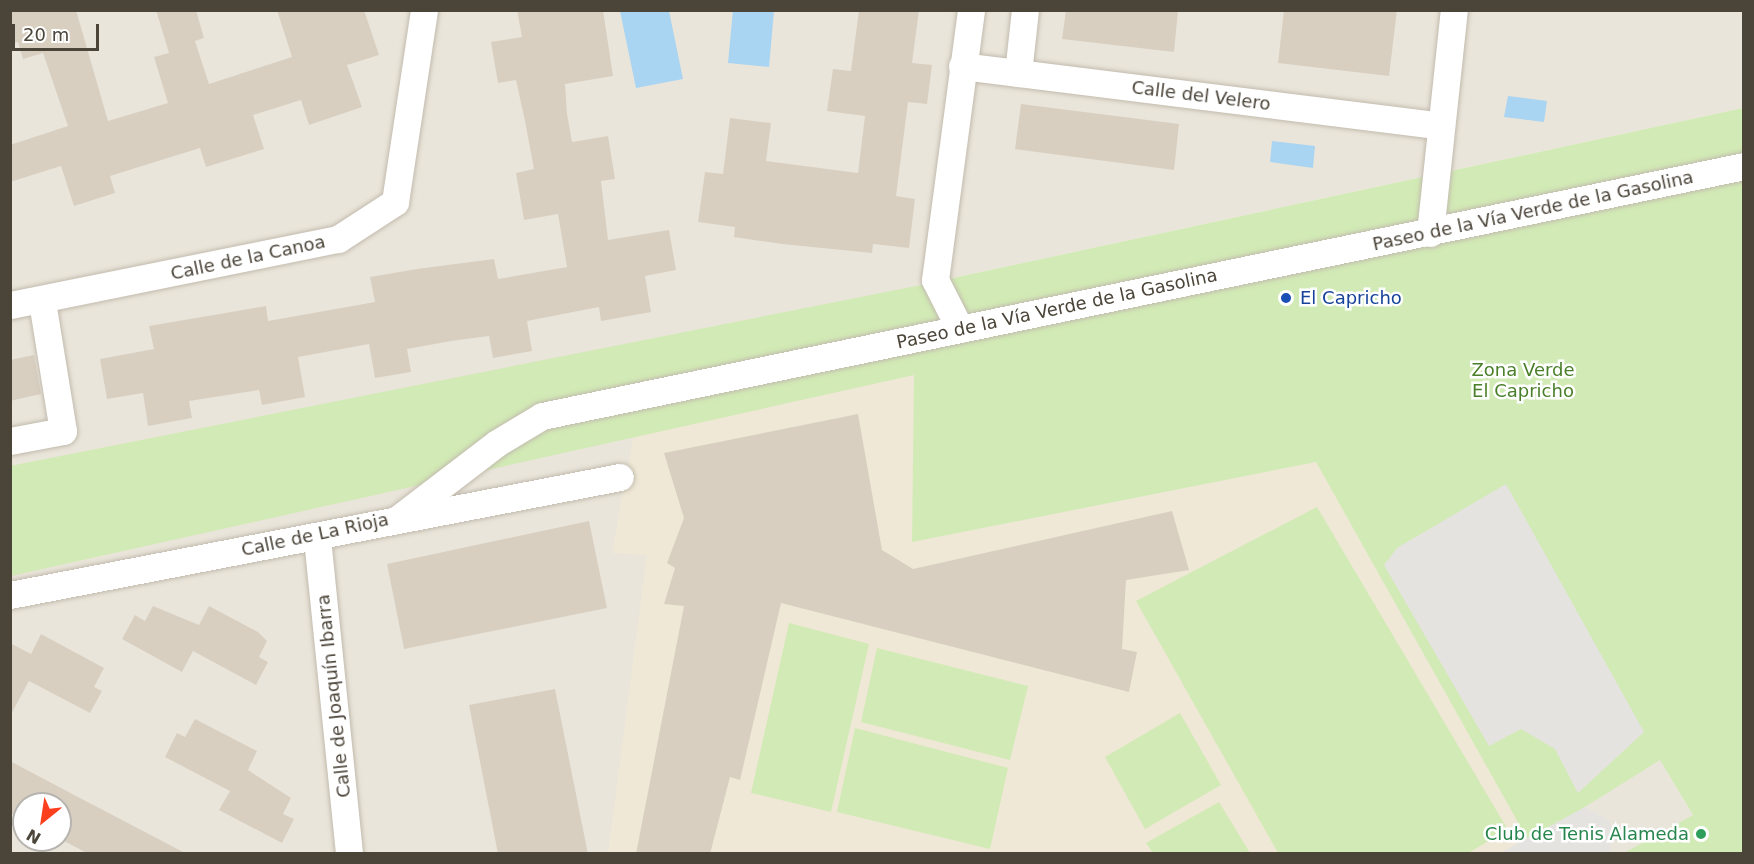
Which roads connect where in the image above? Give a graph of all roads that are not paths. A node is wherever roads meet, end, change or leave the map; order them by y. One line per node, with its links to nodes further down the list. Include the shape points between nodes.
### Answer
1 (424, 10): 10 (street, Calle de la Canoa, via 395,202 338,239)
2 (971, 10): 5 (street)
3 (1025, 10): 6 (street)
4 (1454, 10): 7 (street)
5 (962, 66): 6 (street, Calle del Velero); 12 (street, via 935,280)
6 (1018, 73): 7 (street, Calle del Velero)
7 (1439, 125): 9 (street)
8 (1743, 166): 9 (street, Paseo de la Vía Verde de la Gasolina)
9 (1430, 233): 12 (street, Paseo de la Vía Verde de la Gasolina)
10 (42, 301): 11 (street, Calle de la Canoa); 13 (street, via 63,431)
11 (10, 305)
12 (960, 329): 15 (street, Paseo de la Vía Verde de la Gasolina, via 542,416 497,443)
13 (10, 441)
14 (620, 477): 15 (street, Calle de La Rioja)
15 (399, 518): 16 (street, Calle de La Rioja)
16 (317, 538): 17 (street, Calle de La Rioja); 18 (street, Calle de Joaquín Ibarra)
17 (10, 595)
18 (349, 854)

